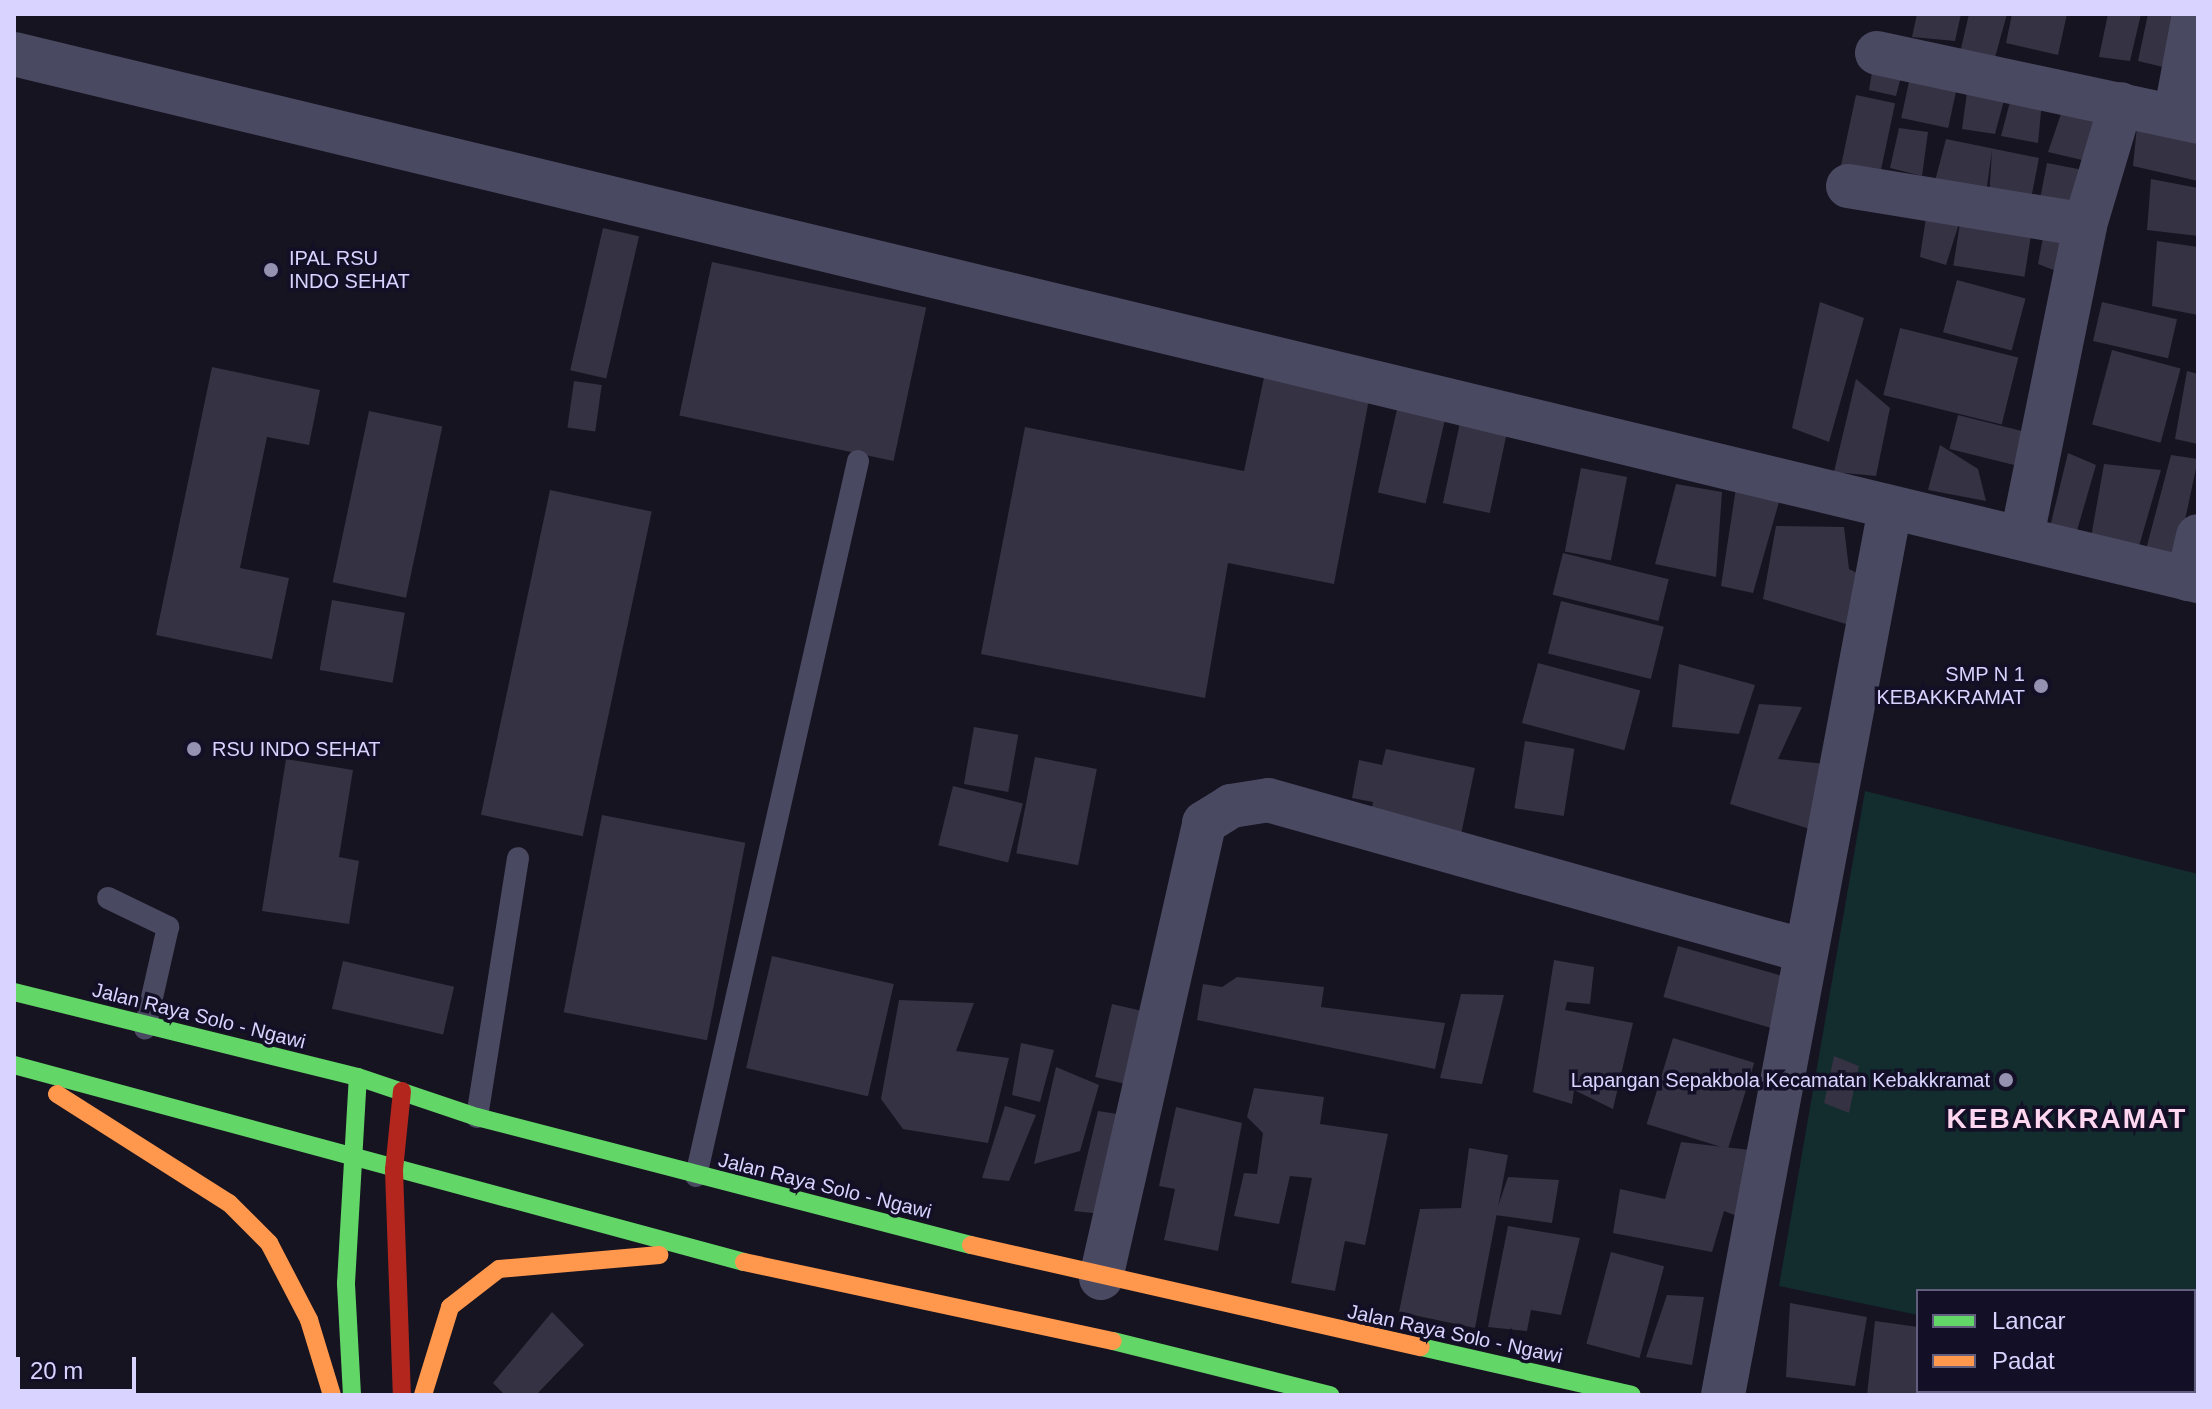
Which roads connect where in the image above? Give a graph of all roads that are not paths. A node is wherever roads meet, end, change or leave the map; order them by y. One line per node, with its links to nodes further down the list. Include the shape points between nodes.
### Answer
1 (2194, 14): 5 (street)
2 (1877, 53): 4 (street)
3 (14, 54): 9 (street)
4 (2121, 104): 5 (street); 7 (street)
5 (2186, 119)
6 (1848, 186): 7 (street)
7 (2085, 225): 10 (street)
8 (858, 461): 24 (lane)
9 (1890, 509): 10 (street); 15 (street)
10 (2022, 536): 12 (street)
11 (2198, 536): 12 (street)
12 (2193, 580)
13 (518, 858): 21 (lane)
14 (108, 898): 17 (lane, via 168,927)
15 (1805, 951): 26 (street, via 1268,800 1231,806 1204,823); 33 (street)
16 (14, 992): 17 (highway, Jalan Raya Solo - Ngawi)
17 (145, 1028): 19 (highway, Jalan Raya Solo - Ngawi)
18 (14, 1067): 22 (highway); 27 (highway, via 229,1203 269,1243 309,1320)
19 (358, 1077): 20 (highway, Jalan Raya Solo - Ngawi); 22 (highway)
20 (402, 1091): 21 (highway, Jalan Raya Solo - Ngawi); 23 (highway)
21 (477, 1117): 24 (highway, Jalan Raya Solo - Ngawi)
22 (349, 1159): 23 (highway); 28 (highway)
23 (394, 1170): 25 (highway); 29 (highway)
24 (696, 1176): 26 (highway, Jalan Raya Solo - Ngawi)
25 (702, 1253): 30 (highway, via 499,1269 450,1307); 31 (highway, via 1070,1330)
26 (1101, 1278): 32 (highway, Jalan Raya Solo - Ngawi)
27 (332, 1395)
28 (352, 1395)
29 (402, 1395)
30 (423, 1395)
31 (1330, 1395)
32 (1632, 1395)
33 (1723, 1395)

